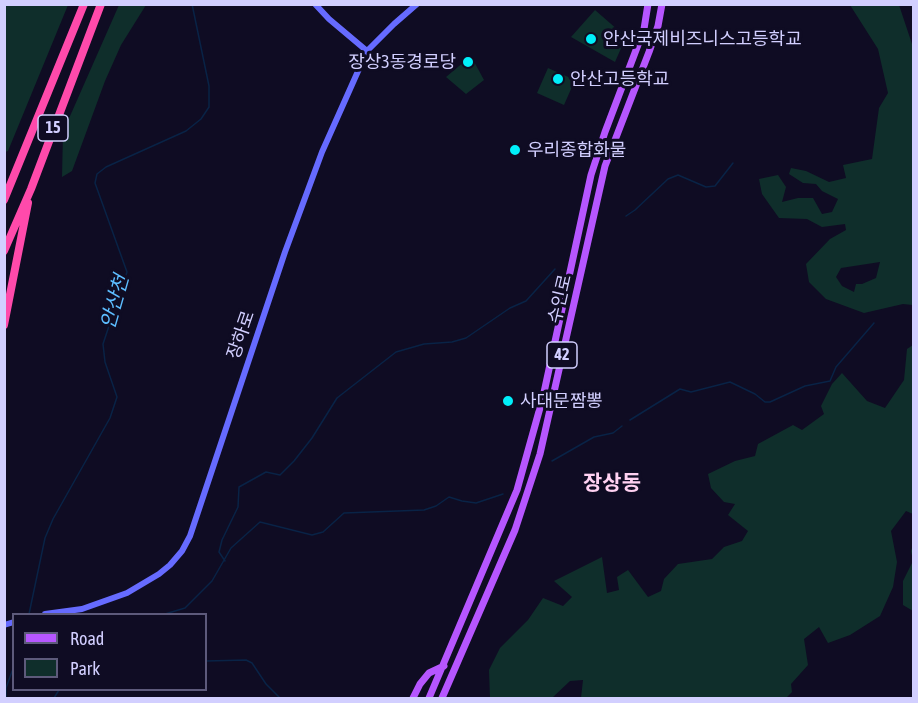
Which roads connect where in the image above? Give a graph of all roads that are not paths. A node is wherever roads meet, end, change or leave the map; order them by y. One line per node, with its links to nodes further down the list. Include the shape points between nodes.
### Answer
1 (84, 4): 8 (highway, 15)
2 (101, 4): 9 (highway, 15)
3 (315, 4): 7 (street)
4 (417, 4): 7 (street, 장하로)
5 (648, 4): 15 (main road, 수인로 / 42, via 644,28 591,175 543,397 517,490)
6 (662, 4): 18 (main road, 수인로 / 42, via 649,52 605,166 534,472 515,530)
7 (368, 51): 14 (street, 장하로, via 322,152 182,551 159,574 127,593 82,609)
8 (13, 180): 10 (highway, 15); 11 (highway, 15)
9 (32, 186): 12 (highway, 15); 13 (highway, 15)
10 (4, 193)
11 (4, 200)
12 (4, 251)
13 (4, 325)
14 (52, 613)
15 (444, 666): 16 (main road, via 429,673); 17 (main road, 수인로 / 42)
16 (412, 699)
17 (429, 699)
18 (442, 699)

